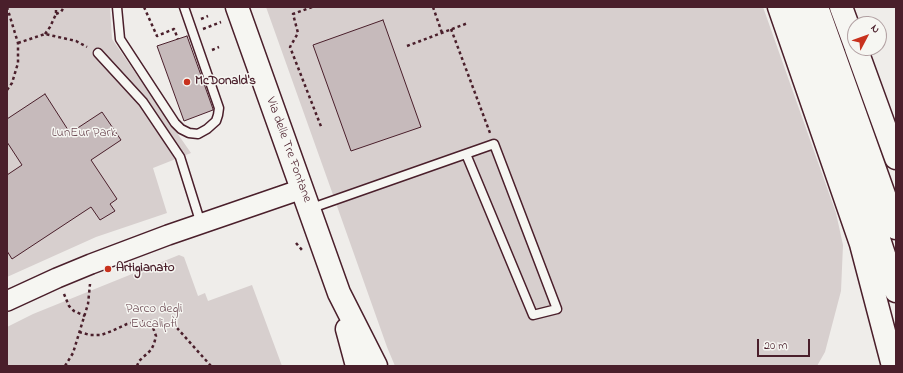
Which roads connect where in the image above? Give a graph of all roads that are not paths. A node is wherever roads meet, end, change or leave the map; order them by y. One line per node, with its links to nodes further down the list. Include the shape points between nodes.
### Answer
1 (117, 7): 2 (lane, via 120,39 175,123 181,130 198,134 216,121 219,108)
2 (184, 7)
3 (779, 7): 21 (main road, via 861,244)
4 (796, 7): 16 (main road)
5 (817, 7): 15 (main road)
6 (841, 7): 8 (main road)
7 (231, 14): 13 (main road, Via delle Tre Fontane)
8 (847, 23)
9 (98, 53): 14 (lane, via 143,102 180,157)
10 (859, 56): 12 (main road)
11 (466, 154): 11 (lane, via 494,144 557,309 533,315); 13 (lane)
12 (896, 158)
13 (305, 199): 14 (street); 17 (main road, Via delle Tre Fontane)
14 (201, 224): 18 (street, via 91,264)
15 (896, 228)
16 (896, 291)
17 (339, 293): 19 (main road, Via delle Tre Fontane); 20 (main road, Via delle Tre Fontane)
18 (7, 301)
19 (357, 366)
20 (376, 366)
21 (893, 366)

